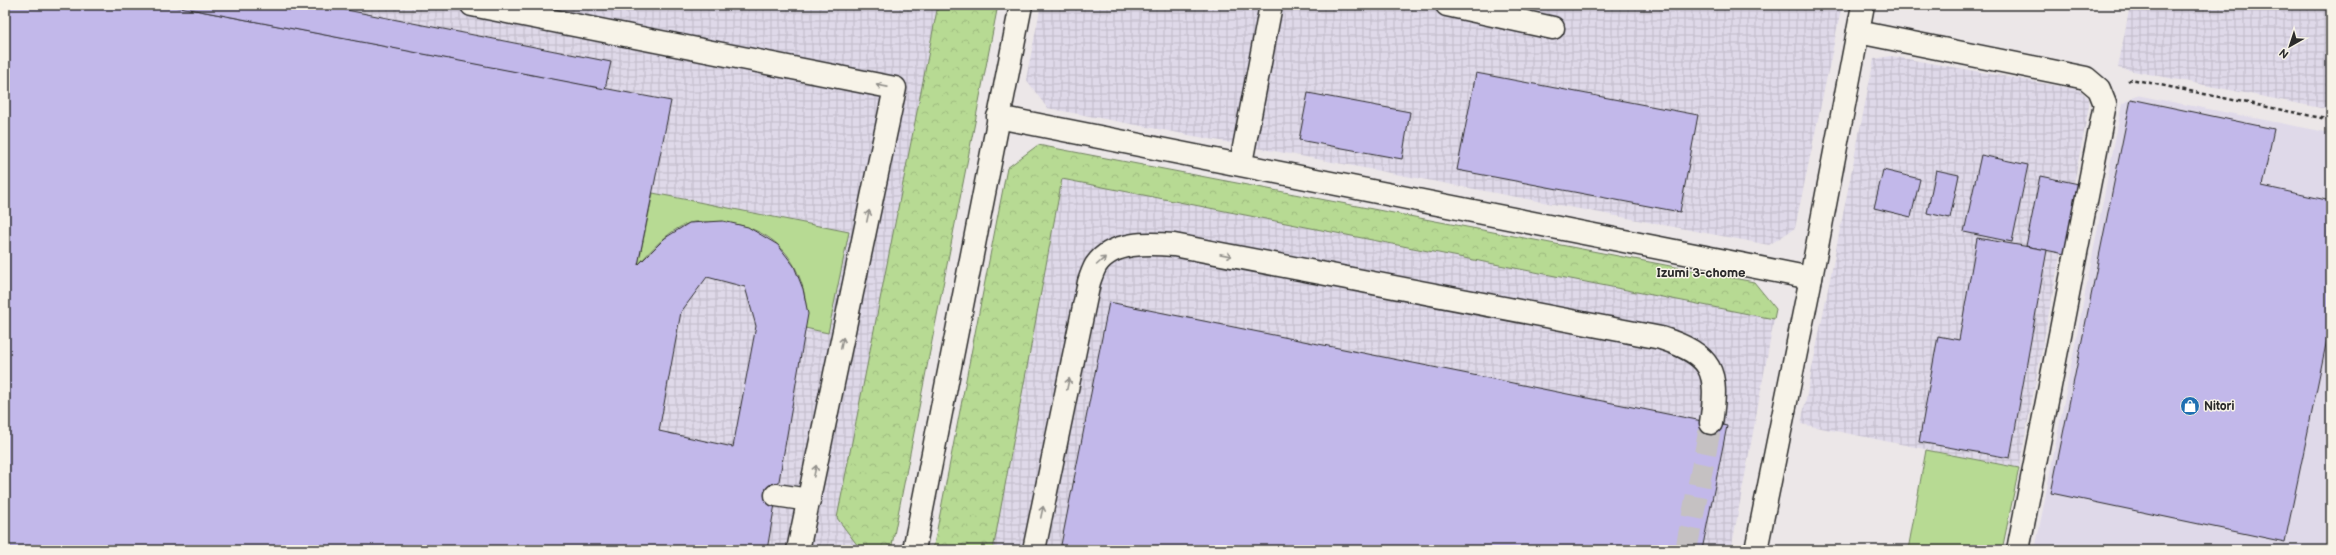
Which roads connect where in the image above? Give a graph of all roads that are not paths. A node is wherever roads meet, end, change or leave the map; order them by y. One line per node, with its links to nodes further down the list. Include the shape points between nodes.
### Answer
1 (472, 5): 13 (street, one-way to 1, via 895,88)
2 (1021, 5): 8 (street)
3 (1271, 5): 9 (street)
4 (1447, 5): 6 (street)
5 (1863, 5): 7 (street)
6 (1553, 28)
7 (1858, 32): 10 (street); 18 (street, via 2086,78 2099,88 2105,104)
8 (998, 117): 9 (street); 15 (street)
9 (1241, 163): 10 (street)
10 (1811, 278): 17 (street)
11 (1711, 423): 16 (street, one-way to 11, via 1088,282 1097,264 1115,249 1146,243 1174,245 1661,338 1685,346 1703,359 1712,375 1715,393)
12 (776, 495): 13 (street)
13 (809, 500): 14 (street)
14 (798, 550)
15 (914, 550)
16 (1034, 550)
17 (1757, 550)
18 (2018, 550)

